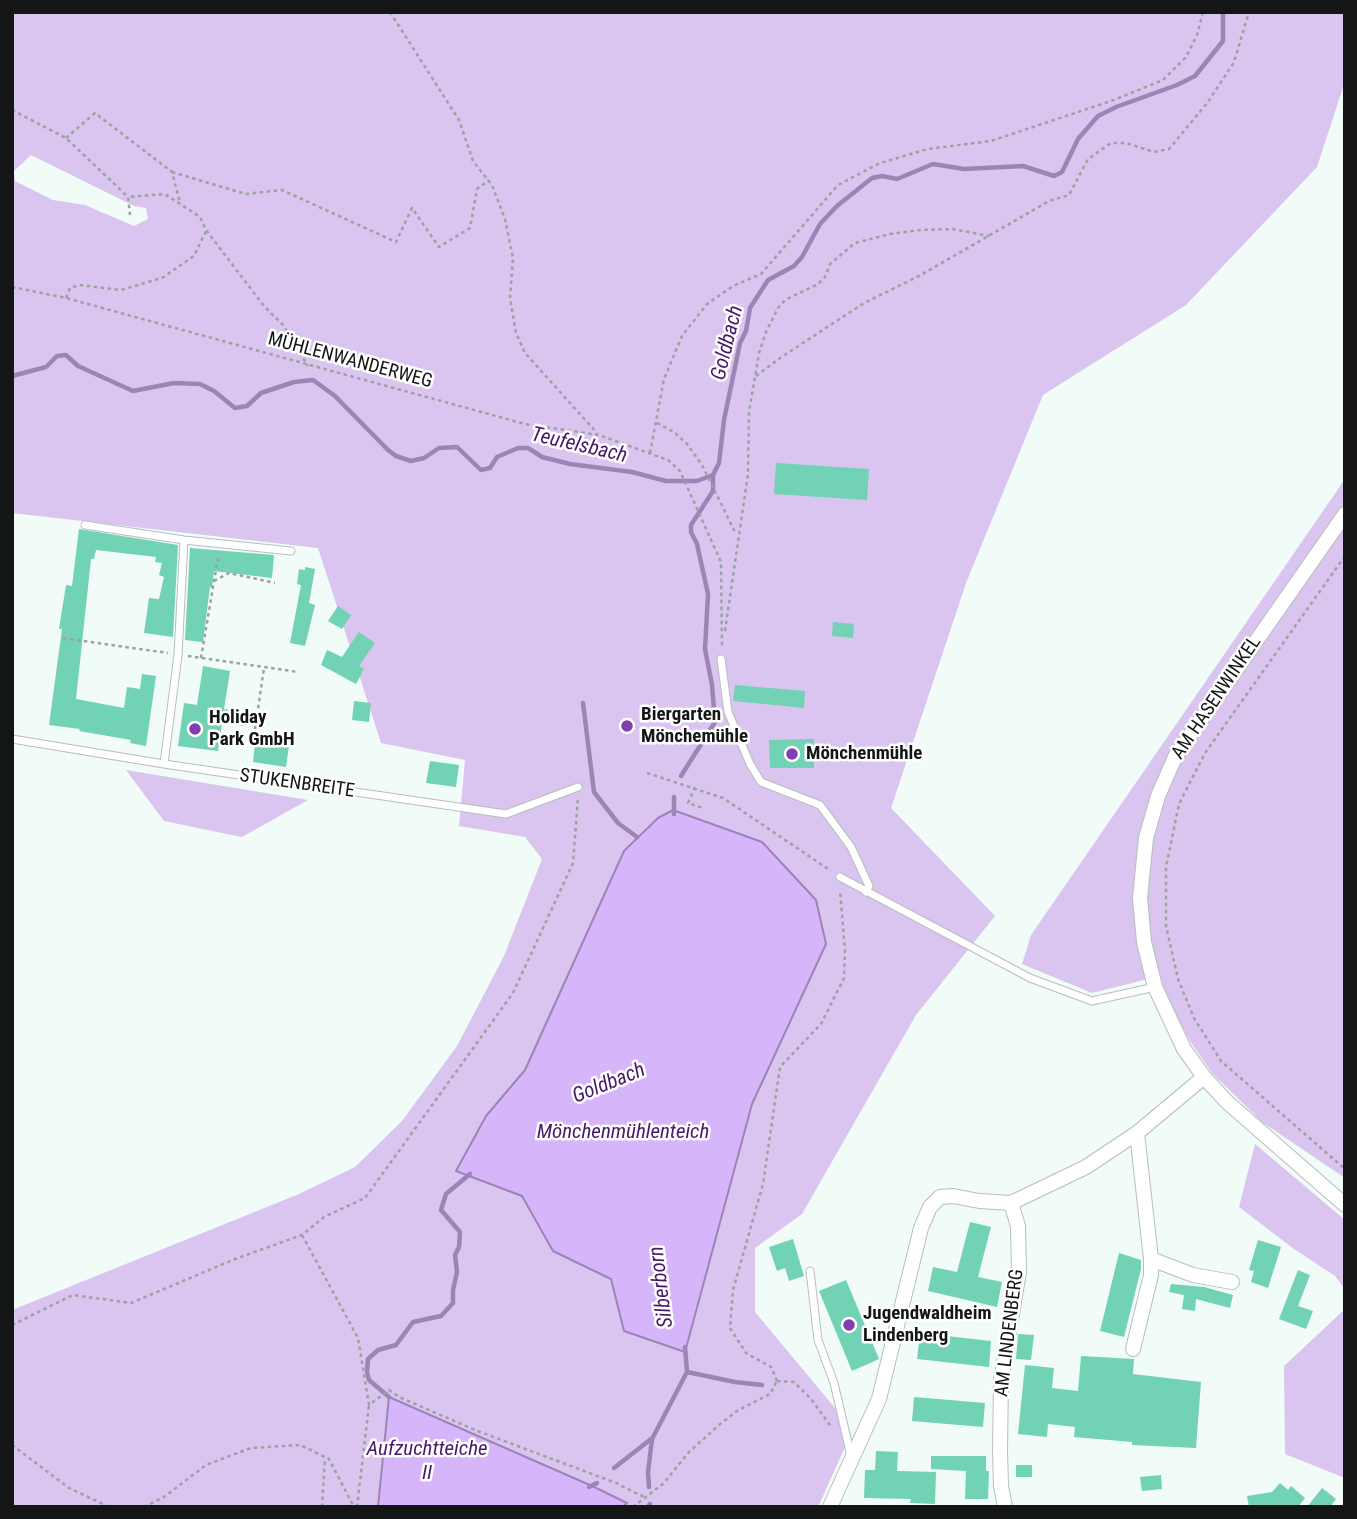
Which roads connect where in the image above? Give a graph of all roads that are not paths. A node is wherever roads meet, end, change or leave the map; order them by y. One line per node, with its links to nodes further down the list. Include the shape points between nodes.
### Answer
1 (1345, 514): 11 (street, AM HASENWINKEL, via 1187,738 1158,796 1146,838 1140,887 1144,942)
2 (85, 525): 3 (lane)
3 (184, 540): 4 (lane); 7 (lane, via 178,655)
4 (291, 551)
5 (721, 659): 10 (lane, via 729,712 761,782 820,805 851,847 869,886)
6 (12, 739): 7 (lane, STUKENBREITE)
7 (164, 764): 8 (lane, STUKENBREITE, via 506,814)
8 (578, 787)
9 (840, 877): 10 (lane)
10 (866, 892): 11 (lane, via 1030,978 1092,1002)
11 (1155, 987): 12 (street, AM HASENWINKEL, via 1175,1032)
12 (1204, 1077): 13 (street); 15 (street, AM HASENWINKEL, via 1234,1109)
13 (1137, 1133): 14 (street, via 1086,1167); 16 (street)
14 (1011, 1203): 20 (street, via 953,1196 940,1197 930,1207 879,1399); 22 (street, AM LINDENBERG, via 1018,1226 1019,1272 1001,1380)
15 (1345, 1205)
16 (1151, 1259): 18 (street, via 1193,1275); 19 (street)
17 (810, 1271): 20 (lane, via 818,1340 834,1383)
18 (1232, 1282)
19 (1133, 1349)
20 (852, 1460): 21 (street)
21 (830, 1507)
22 (1005, 1507)

